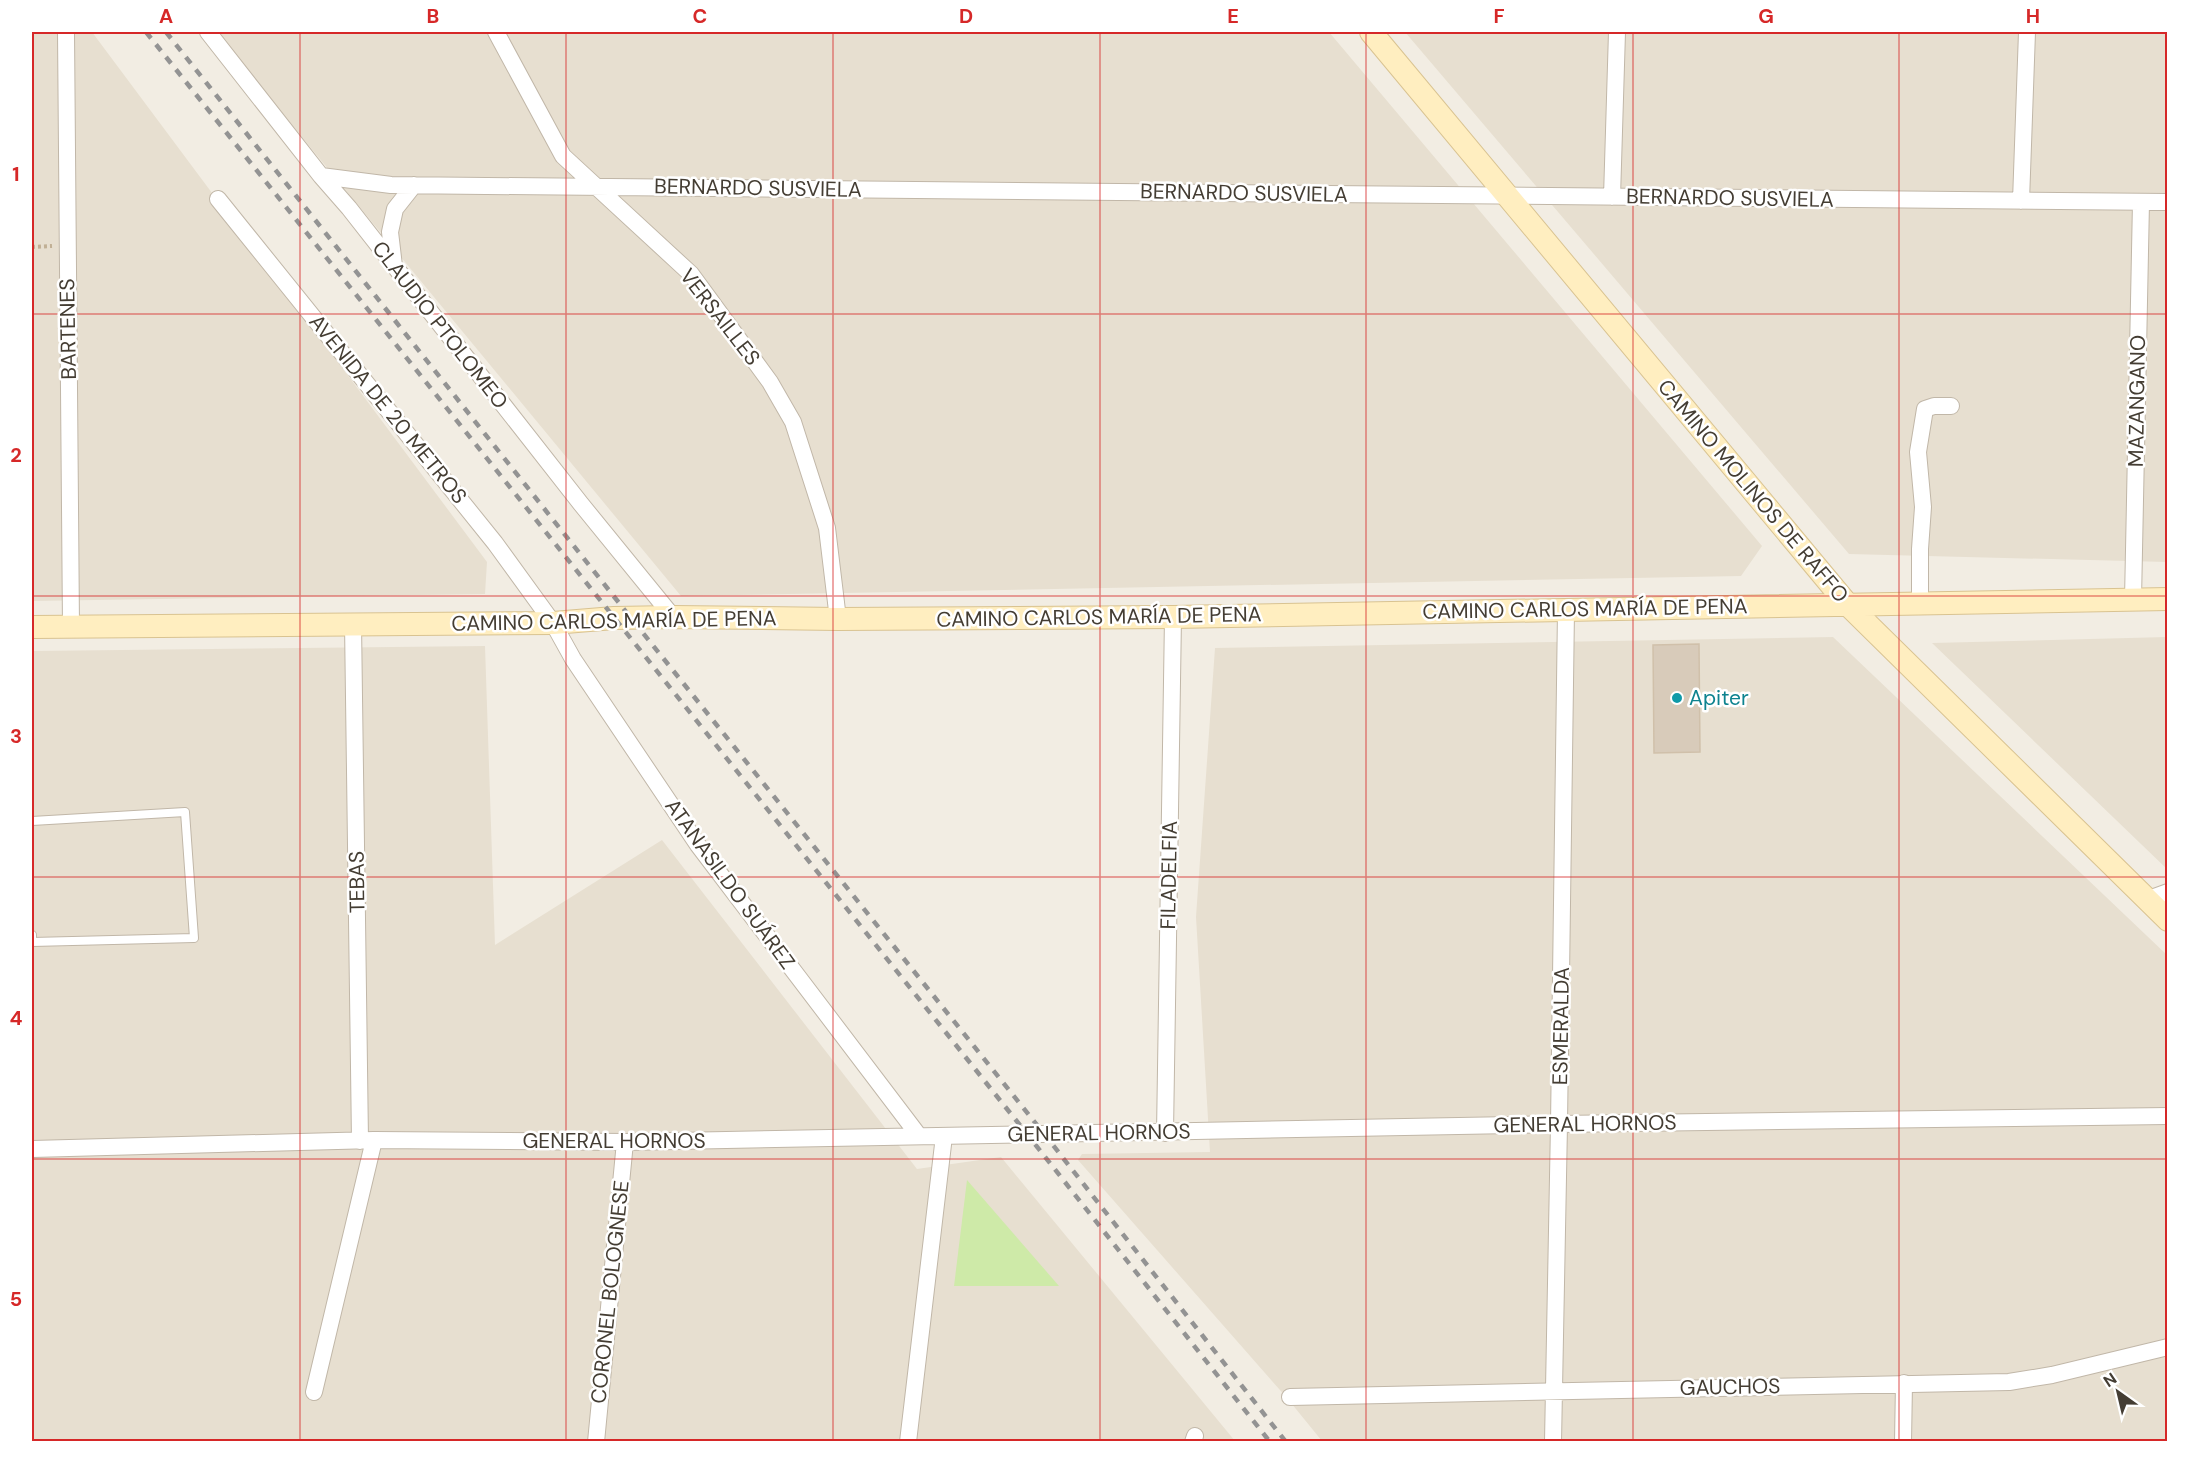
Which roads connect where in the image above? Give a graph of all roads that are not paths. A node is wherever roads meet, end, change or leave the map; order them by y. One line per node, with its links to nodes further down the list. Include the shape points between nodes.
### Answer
1 (66, 32): 28 (street, BARTENES)
2 (208, 32): 7 (street, CLAUDIO PTOLOMEO)
3 (496, 32): 9 (street, VERSAILLES, via 563,156)
4 (1371, 32): 10 (street, CAMINO MOLINOS DE RAFFO)
5 (1617, 32): 11 (street)
6 (2027, 32): 13 (street)
7 (321, 176): 8 (street, BERNARDO SUSVIELA); 16 (street, CLAUDIO PTOLOMEO)
8 (414, 185): 9 (street, BERNARDO SUSVIELA); 16 (street, via 395,209 390,232)
9 (595, 186): 10 (street, BERNARDO SUSVIELA); 25 (street, VERSAILLES, via 691,274 776,392 793,422 827,528)
10 (1507, 196): 11 (street, BERNARDO SUSVIELA); 21 (street, CAMINO MOLINOS DE RAFFO)
11 (1612, 197): 13 (street, BERNARDO SUSVIELA)
12 (218, 199): 27 (street, AVENIDA DE 20 METROS, via 495,543)
13 (2022, 201): 14 (street, BERNARDO SUSVIELA)
14 (2141, 202): 15 (street, BERNARDO SUSVIELA); 19 (street, MAZANGANO)
15 (2168, 202)
16 (394, 267): 23 (street, CLAUDIO PTOLOMEO)
17 (1951, 406): 20 (street, via 1934,406 1925,410 1922,418 1918,452 1923,507)
18 (2168, 599): 19 (street, CAMINO CARLOS MARÍA DE PENA)
19 (2133, 600): 20 (street, CAMINO CARLOS MARÍA DE PENA)
20 (1920, 603): 21 (street, CAMINO CARLOS MARÍA DE PENA)
21 (1848, 605): 22 (street, CAMINO CARLOS MARÍA DE PENA); 32 (street, CAMINO MOLINOS DE RAFFO)
22 (1566, 610): 24 (street, CAMINO CARLOS MARÍA DE PENA); 36 (street, ESMERALDA)
23 (673, 617): 25 (street, CAMINO CARLOS MARÍA DE PENA); 27 (street, CAMINO CARLOS MARÍA DE PENA)
24 (1173, 617): 25 (street, CAMINO CARLOS MARÍA DE PENA); 37 (street, FILADELFIA)
25 (838, 619)
26 (353, 623): 27 (street, CAMINO CARLOS MARÍA DE PENA); 28 (street, CAMINO CARLOS MARÍA DE PENA); 40 (street, TEBAS)
27 (553, 623): 38 (street, ATANASILDO SUÁREZ, via 698,845)
28 (71, 626): 29 (street, CAMINO CARLOS MARÍA DE PENA)
29 (32, 627)
30 (32, 821): 34 (lane, via 185,812 194,938 32,942)
31 (2168, 892): 32 (street)
32 (2146, 900): 33 (street, CAMINO MOLINOS DE RAFFO)
33 (2168, 920)
34 (32, 935)
35 (2168, 1116): 36 (street, GENERAL HORNOS)
36 (1560, 1124): 37 (street, GENERAL HORNOS); 45 (street, ESMERALDA)
37 (1165, 1133): 39 (street, GENERAL HORNOS)
38 (919, 1136): 39 (street, GENERAL HORNOS); 41 (street, GENERAL HORNOS)
39 (944, 1136): 49 (street)
40 (367, 1140): 41 (street, GENERAL HORNOS); 42 (street, GENERAL HORNOS); 46 (street, TEBAS)
41 (625, 1142): 48 (street, CORONEL BOLOGNESE)
42 (32, 1149)
43 (2168, 1347): 44 (street, GAUCHOS, via 2009,1382)
44 (1904, 1383): 45 (street, GAUCHOS); 51 (street)
45 (1553, 1391): 47 (street, GAUCHOS); 50 (street, ESMERALDA)
46 (314, 1392)
47 (1290, 1397)
48 (596, 1442)
49 (908, 1442)
50 (1553, 1442)
51 (1903, 1442)

